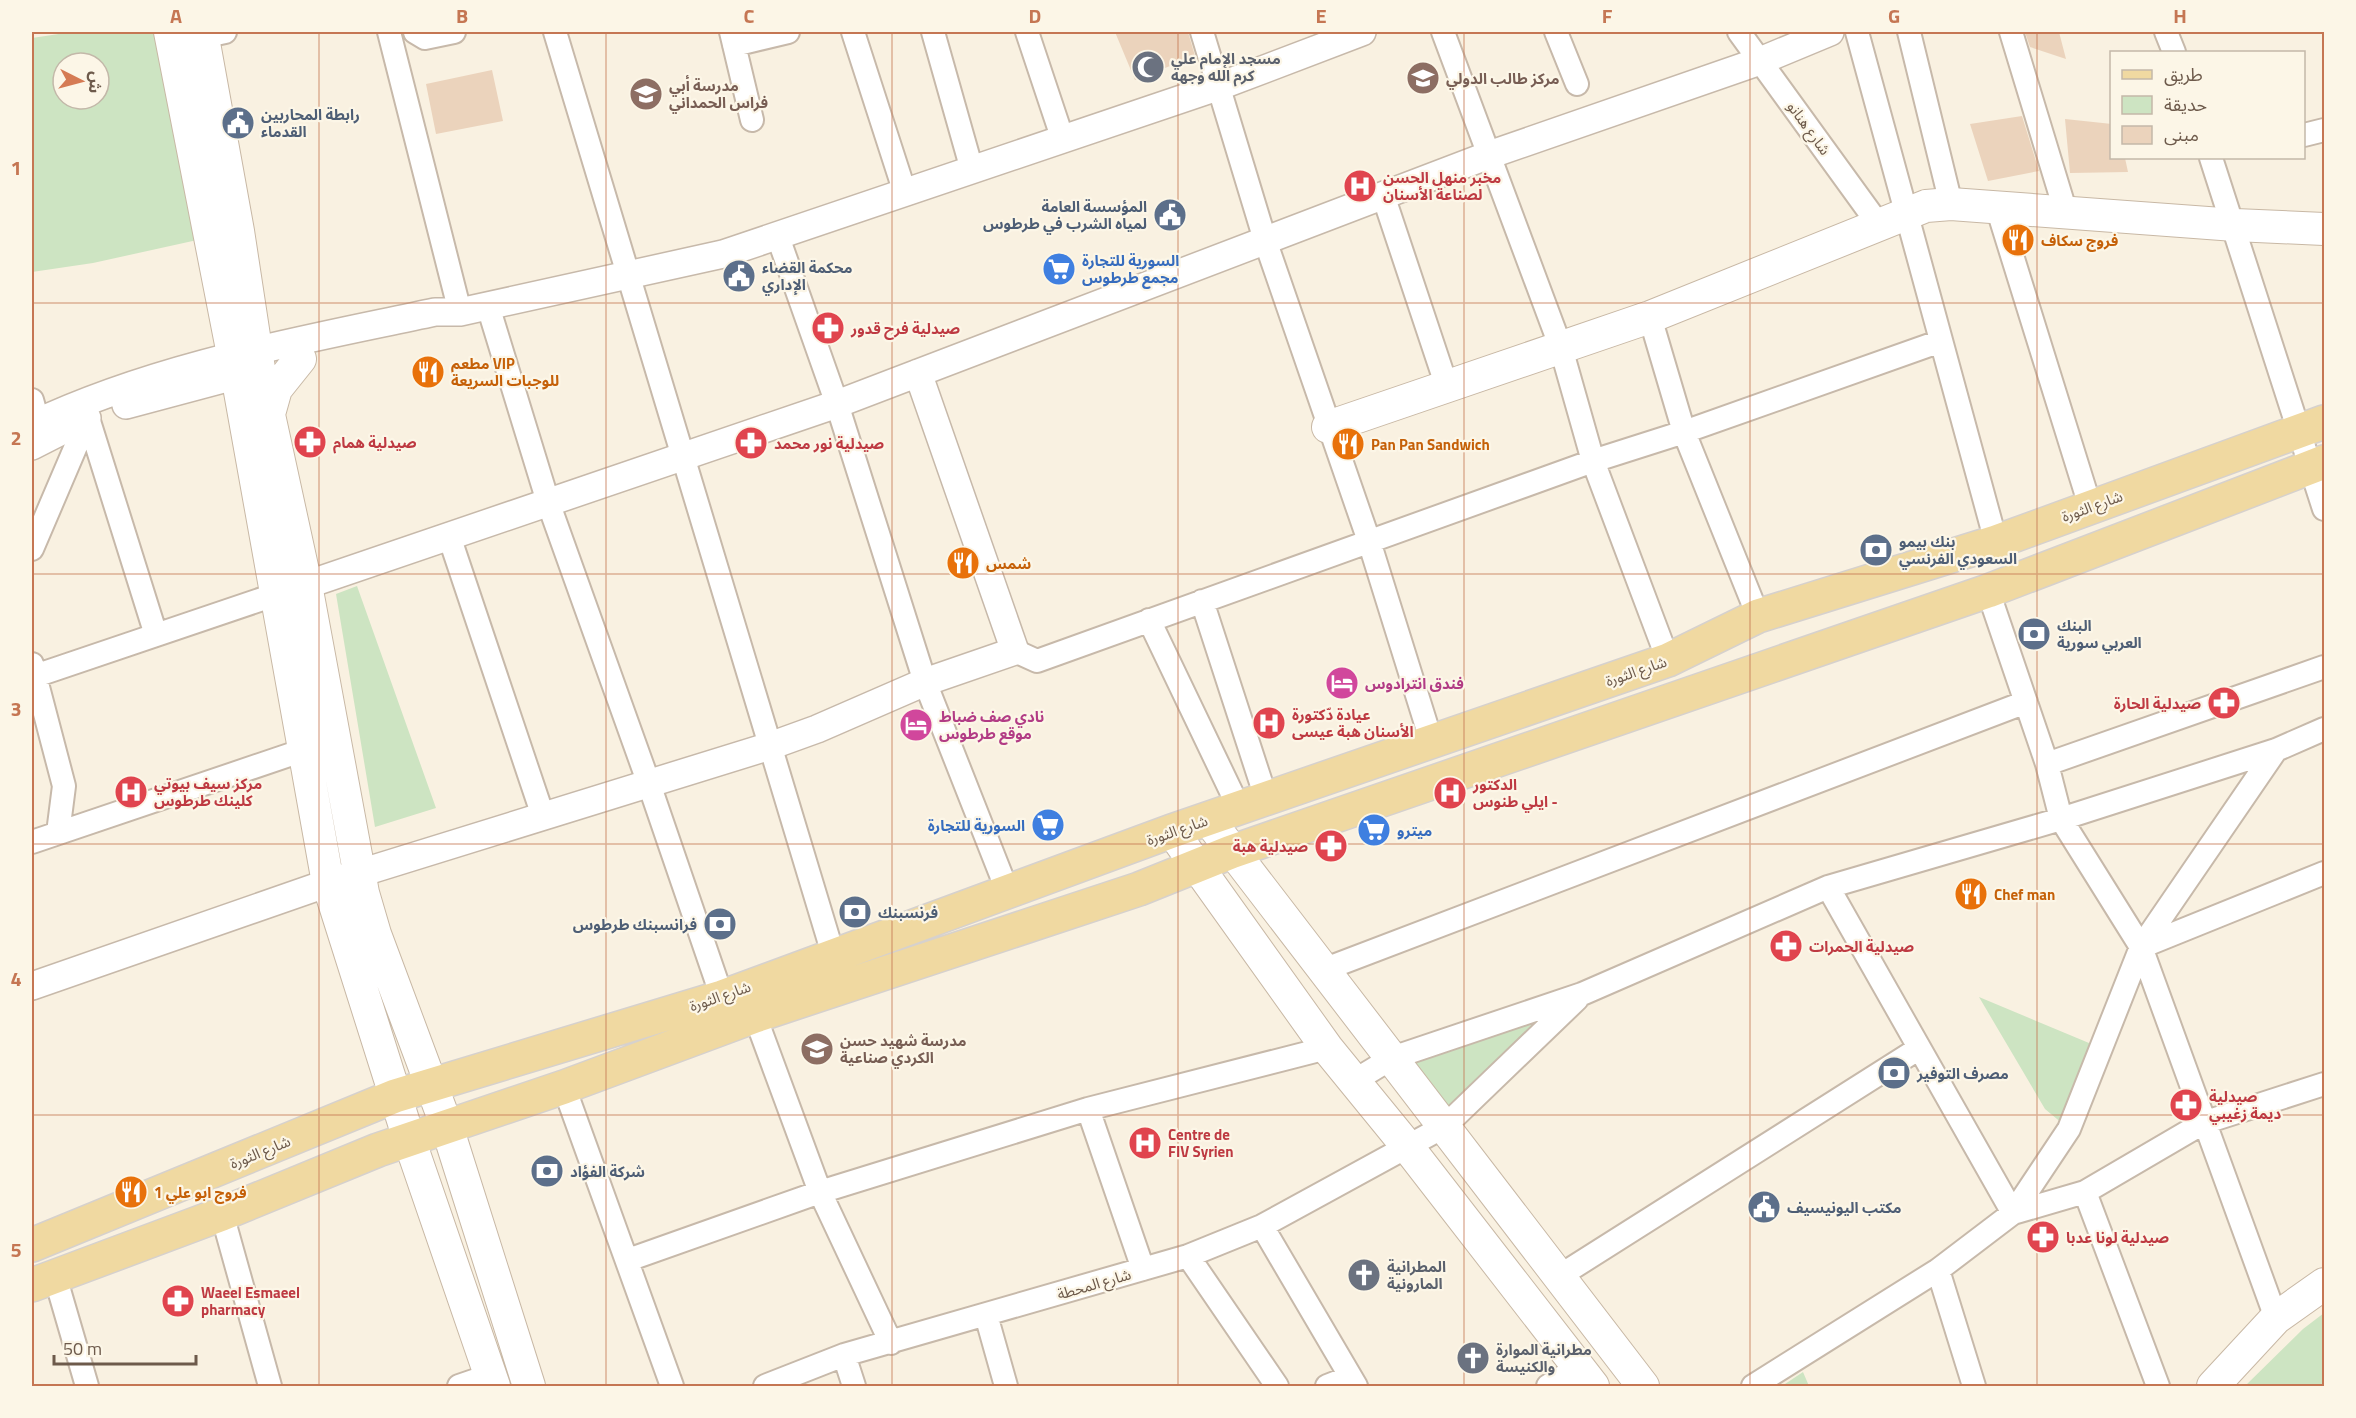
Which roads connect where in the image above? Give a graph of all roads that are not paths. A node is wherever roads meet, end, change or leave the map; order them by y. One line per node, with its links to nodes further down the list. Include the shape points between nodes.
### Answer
1 (170, 32): 27 (main road)
2 (389, 32): 46 (street)
3 (415, 32): 4 (street, via 425,38)
4 (454, 32)
5 (555, 32): 44 (street)
6 (788, 32): 21 (street)
7 (854, 32): 34 (street)
8 (933, 32): 33 (street)
9 (1027, 32): 30 (street)
10 (1202, 32): 25 (street)
11 (1443, 32): 31 (street)
12 (1556, 32): 24 (street)
13 (1739, 32): 23 (street, شارع هنانو)
14 (1830, 32): 23 (street)
15 (1857, 32): 39 (street)
16 (1909, 32): 36 (street)
17 (2011, 32): 38 (street)
18 (2166, 32): 22 (street)
19 (210, 33): 27 (main road)
20 (1350, 34): 25 (street)
21 (732, 38): 26 (street)
22 (2174, 51)
23 (1760, 61): 31 (street); 39 (street, شارع هنانو)
24 (1577, 84)
25 (1220, 86): 30 (street); 43 (street)
26 (752, 120)
27 (203, 125): 51 (main road, via 238,231)
28 (2325, 130): 29 (street)
29 (2305, 135)
30 (1063, 140): 33 (street)
31 (1490, 155): 35 (street); 49 (street)
32 (2212, 159): 40 (street)
33 (972, 170): 34 (street)
34 (905, 194): 42 (street)
35 (1383, 195): 43 (street); 53 (street)
36 (1951, 204): 37 (main road); 39 (main road, via 1926,206)
37 (1997, 207): 38 (main road); 65 (street)
38 (2066, 213): 40 (main road)
39 (1892, 219): 47 (main road); 48 (street)
40 (2235, 225): 41 (main road); 57 (street)
41 (2325, 229)
42 (778, 237): 44 (street); 54 (street)
43 (1265, 240): 52 (street); 59 (street)
44 (628, 276): 45 (street); 61 (street)
45 (489, 306): 46 (street); 64 (street)
46 (460, 312): 50 (street, via 439,324); 51 (street, via 435,312)
47 (1650, 318): 49 (main road); 60 (street)
48 (1941, 341): 60 (street); 69 (street)
49 (1561, 348): 53 (main road); 62 (street)
50 (300, 359): 51 (street); 55 (main road, via 276,389)
51 (246, 363): 55 (main road); 56 (street); 58 (street, via 112,390); 71 (main road)
52 (918, 373): 54 (street); 77 (street)
53 (1447, 387): 59 (main road)
54 (837, 404): 61 (street); 81 (street)
55 (269, 414): 71 (main road)
56 (88, 417): 58 (street); 70 (street); 76 (street)
57 (2313, 426): 63 (street); 65 (main road, شارع الثورة)
58 (35, 427)
59 (1328, 427): 68 (street)
60 (1684, 432): 62 (street); 74 (street)
61 (682, 456): 64 (street); 85 (street)
62 (1593, 461): 68 (street); 78 (street)
63 (2318, 464): 66 (street); 72 (main road, شارع الثورة)
64 (548, 502): 67 (street); 89 (street)
65 (2090, 506): 69 (main road, شارع الثورة)
66 (2325, 509)
67 (449, 536): 71 (street); 91 (street)
68 (1369, 541): 73 (street); 84 (street)
69 (1996, 542): 74 (main road, شارع الثورة)
70 (32, 549)
71 (292, 589): 76 (street); 86 (main road); 100 (main road)
72 (1988, 591): 82 (street); 97 (main road, شارع الثورة)
73 (1202, 601): 75 (street); 90 (street)
74 (1758, 616): 78 (main road, شارع الثورة)
75 (1149, 620): 77 (street, via 1037,661); 90 (street)
76 (156, 635): 80 (street)
77 (1015, 651): 81 (street)
78 (1668, 660): 84 (main road, شارع الثورة)
79 (2325, 667): 88 (street)
80 (33, 672): 95 (street, via 64,786)
81 (926, 682): 85 (street); 103 (street)
82 (2026, 702): 88 (street); 106 (street)
83 (2325, 729): 87 (street)
84 (1431, 740): 90 (main road, شارع الثورة)
85 (770, 746): 89 (street); 105 (street)
86 (304, 750): 95 (street); 101 (main road)
87 (2276, 750): 93 (street); 104 (street)
88 (2047, 764): 93 (street)
89 (649, 784): 91 (street); 109 (street)
90 (1253, 803): 92 (main road, شارع الثورة)
91 (543, 816): 100 (street)
92 (1208, 819): 94 (main road, شارع الثورة); 97 (main road)
93 (2061, 819): 102 (street); 104 (street)
94 (1172, 831): 98 (main road); 103 (main road, شارع الثورة)
95 (58, 833): 96 (street)
96 (32, 842)
97 (1231, 852): 98 (main road, شارع الثورة); 106 (main road)
98 (1197, 866): 110 (main road, شارع الثورة); 111 (main road)
99 (2325, 873): 104 (street)
100 (360, 874): 101 (street); 115 (main road, via 375,934)
101 (328, 883): 107 (street); 118 (main road)
102 (1828, 887): 108 (street); 112 (street)
103 (1007, 890): 105 (main road, شارع الثورة)
104 (2141, 947): 120 (street); 127 (street, via 2069,1129)
105 (833, 954): 109 (main road, شارع الثورة)
106 (1323, 970): 113 (main road)
107 (32, 986)
108 (1582, 994): 113 (street); 121 (street, شارع المحطة)
109 (722, 997): 115 (main road, شارع الثورة)
110 (755, 1016): 117 (main road, شارع الثورة); 125 (street)
111 (1328, 1048): 114 (main road); 119 (street)
112 (1918, 1049): 127 (street); 135 (street)
113 (1392, 1058): 114 (street); 121 (main road)
114 (1354, 1081): 124 (main road)
115 (432, 1084): 118 (main road, شارع الثورة); 122 (main road)
116 (2325, 1084): 120 (street)
117 (564, 1086): 122 (main road, شارع الثورة); 132 (street)
118 (395, 1096): 123 (main road); 130 (main road, شارع الثورة)
119 (1088, 1109): 125 (street); 133 (street)
120 (2203, 1123): 126 (street); 139 (street)
121 (1445, 1126): 124 (street, شارع المحطة); 135 (main road)
122 (447, 1127): 123 (main road, شارع الثورة); 148 (main road)
123 (409, 1139): 128 (main road, شارع الثورة); 143 (main road)
124 (1407, 1146): 129 (street, شارع المحطة); 142 (main road)
125 (820, 1191): 132 (street); 140 (street)
126 (2085, 1192): 127 (street); 159 (street)
127 (2013, 1213): 134 (street)
128 (222, 1214): 136 (main road, شارع الثورة); 146 (street)
129 (1262, 1226): 131 (street, شارع المحطة); 144 (street)
130 (32, 1245)
131 (1188, 1256): 133 (street, شارع المحطة); 153 (street)
132 (628, 1260): 149 (street)
133 (1143, 1269): 138 (street, شارع المحطة)
134 (1938, 1270): 157 (street); 158 (street)
135 (1558, 1277): 156 (main road)
136 (44, 1280): 145 (street)
137 (2325, 1284): 139 (main road)
138 (986, 1315): 140 (street, شارع المحطة); 152 (street)
139 (2276, 1318): 160 (main road)
140 (891, 1343): 141 (street, شارع المحطة)
141 (844, 1355): 150 (street, شارع المحطة); 151 (street)
142 (1586, 1377): 155 (street)
143 (493, 1381): 147 (street)
144 (1353, 1382): 154 (street)
145 (87, 1386)
146 (270, 1386)
147 (459, 1386)
148 (529, 1386)
149 (672, 1386)
150 (765, 1386)
151 (854, 1386)
152 (1006, 1386)
153 (1277, 1386)
154 (1327, 1386)
155 (1548, 1386)
156 (1643, 1386)
157 (1753, 1386)
158 (1974, 1386)
159 (2158, 1386)
160 (2213, 1386)

